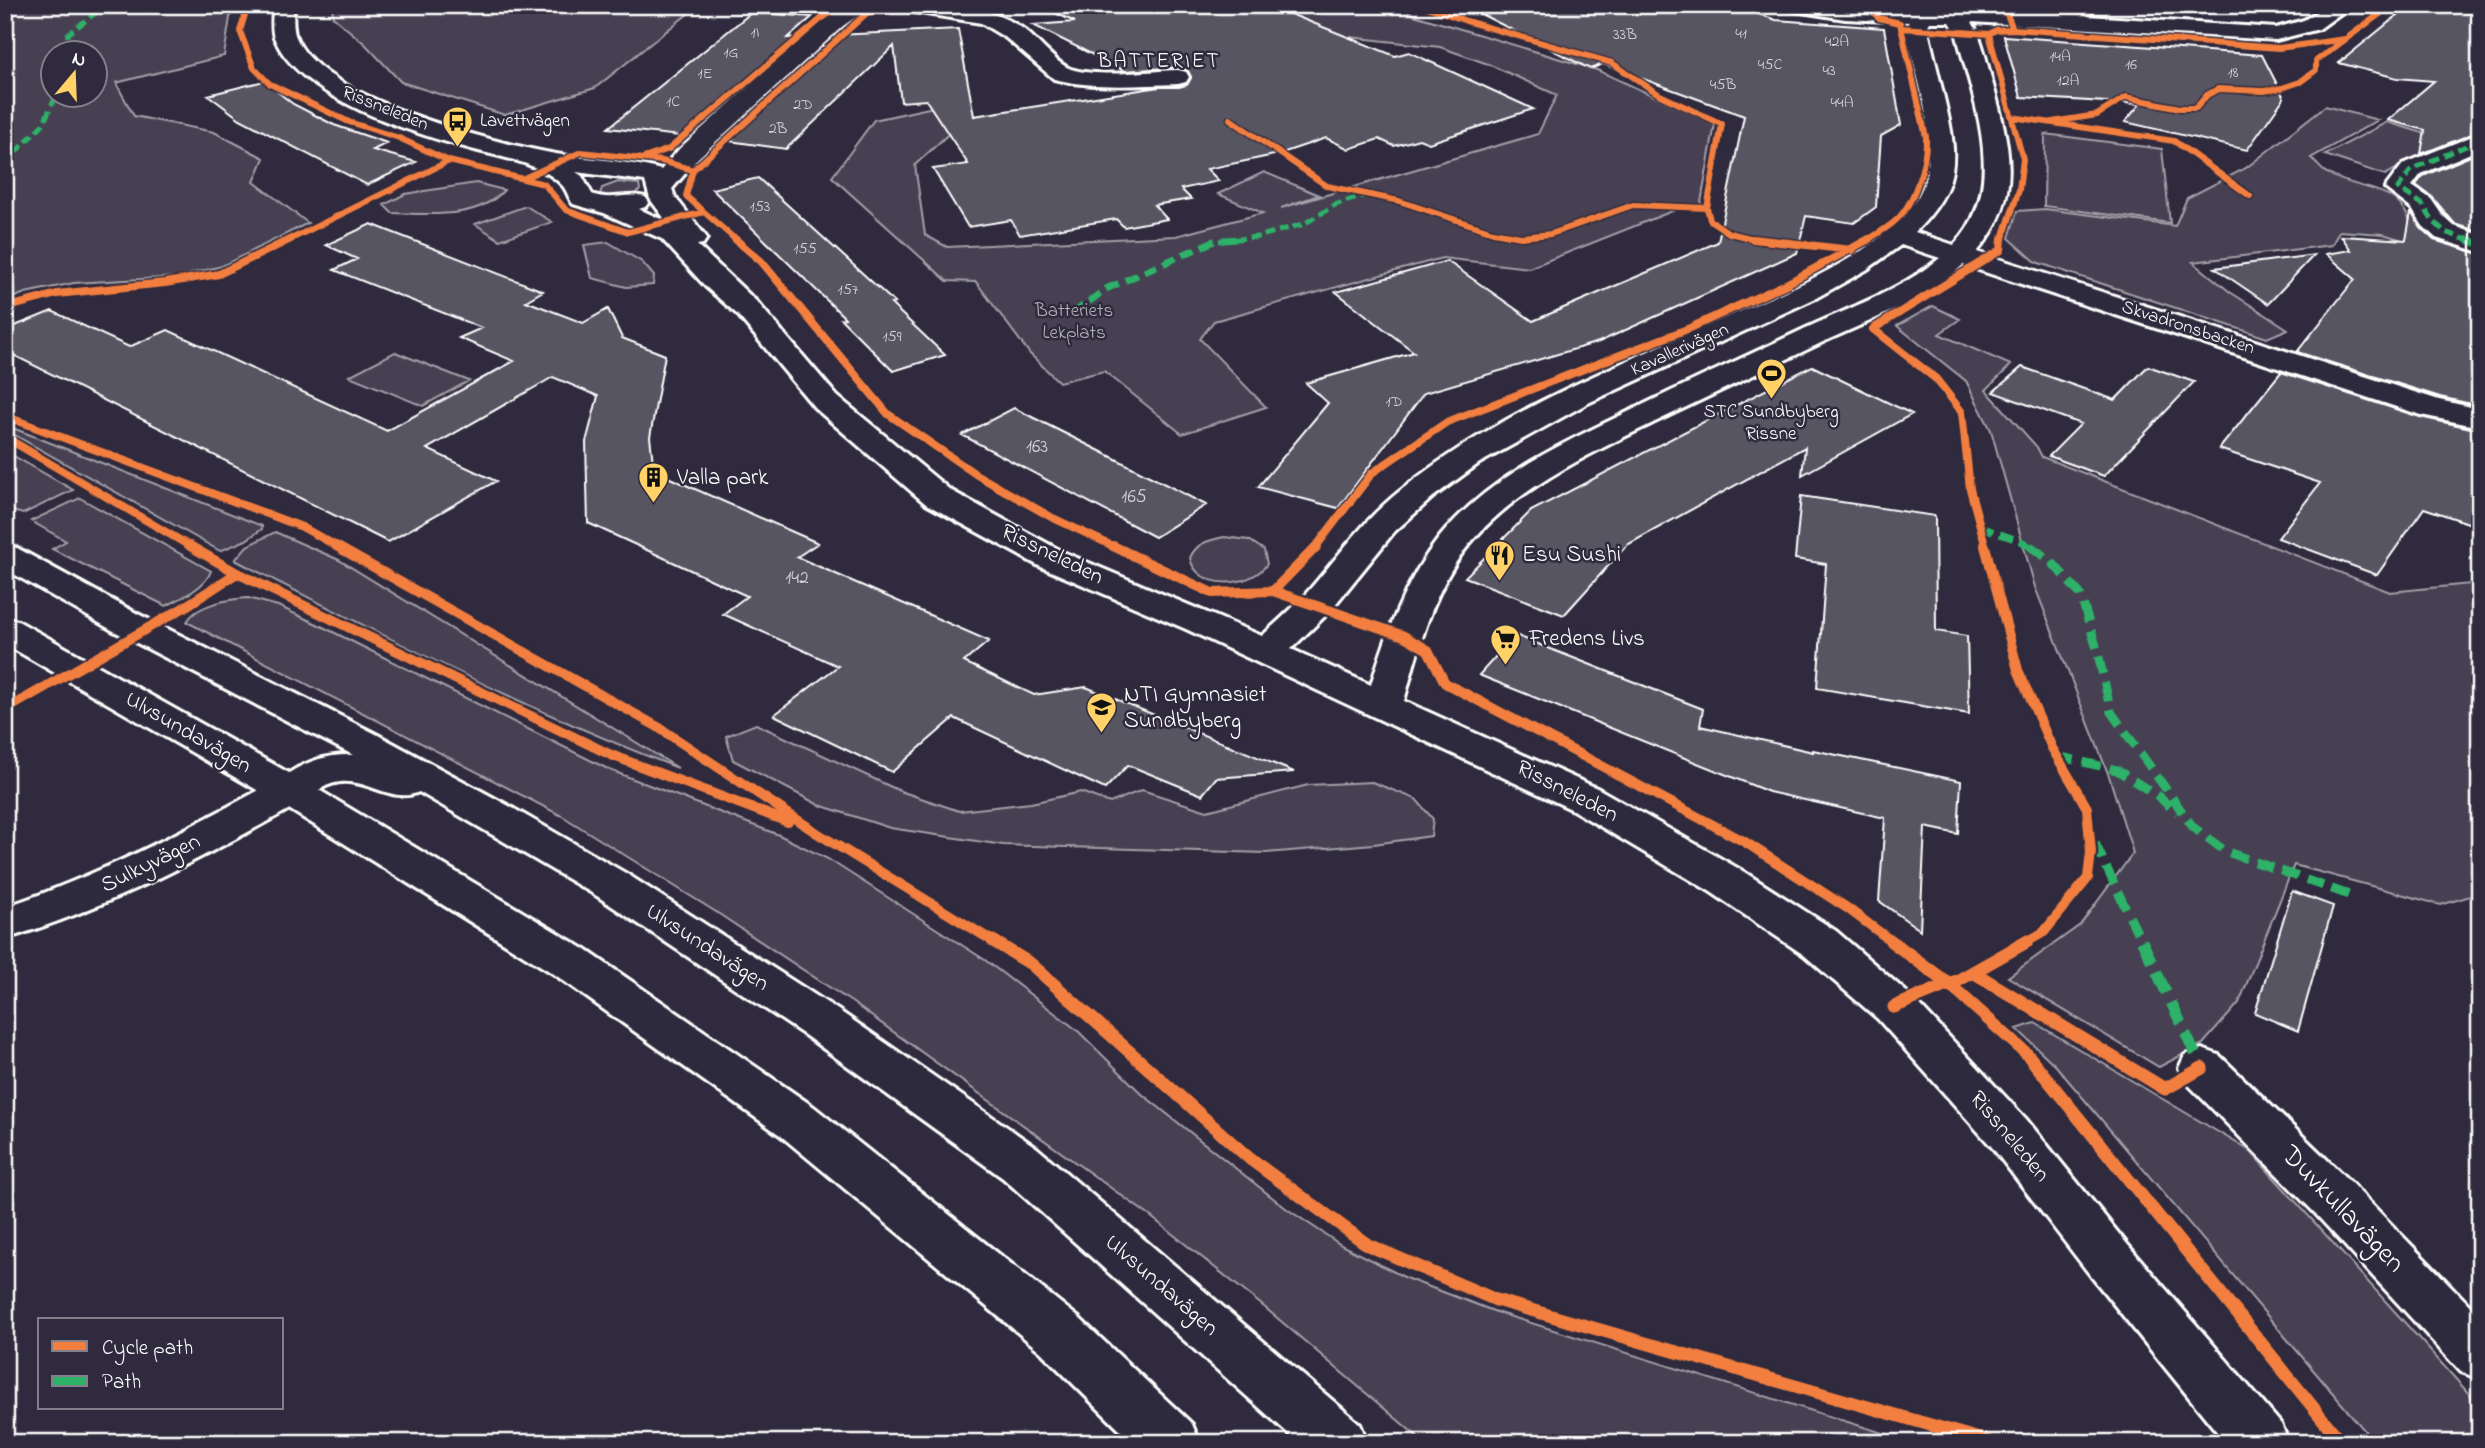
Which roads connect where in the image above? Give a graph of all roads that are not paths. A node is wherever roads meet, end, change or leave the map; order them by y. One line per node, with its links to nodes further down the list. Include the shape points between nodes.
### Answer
1 (283, 5): 11 (street, Rissneleden, via 283,39 301,65 330,87 366,106)
2 (863, 5): 10 (street, via 835,21)
3 (908, 5): 8 (street, via 987,18 1014,33 1062,74 1094,79)
4 (1790, 5): 6 (street, via 1823,12)
5 (2342, 5): 7 (street, via 2316,24 2276,34)
6 (1923, 16): 7 (street); 16 (street, Kavallerivägen, via 1916,27 1943,157 1931,198)
7 (1957, 16): 18 (street, Kavallerivägen, via 1967,32 1997,156 1994,201 1983,229)
8 (1178, 78)
9 (2480, 140): 17 (street, via 2412,169 2398,188 2422,204 2445,232)
10 (690, 153): 12 (street); 13 (street)
11 (538, 158): 12 (street, Rissneleden); 14 (street, Rissneleden, via 573,181)
12 (631, 172): 13 (street, Rissneleden, via 654,176); 14 (street, via 597,178)
13 (660, 188): 15 (street, via 642,201); 19 (street, Rissneleden, via 677,219)
14 (579, 193): 15 (street, Rissneleden, via 590,203)
15 (610, 206): 19 (street, Rissneleden, via 671,233)
16 (1897, 235): 18 (street, Skvadronsbacken); 23 (street, Kavallerivägen, via 1803,294 1511,429 1432,482 1390,517 1316,604)
17 (2480, 244)
18 (1960, 255): 20 (street, Skvadronsbacken, via 2432,408); 24 (street, Kavallerivägen, via 1906,294 1680,398 1516,484 1468,526 1424,583)
19 (748, 309): 23 (street, Rissneleden, via 826,402 938,497 1051,559)
20 (2480, 418)
21 (5, 555): 26 (street, Ulvsundavägen)
22 (5, 629): 25 (street, Ulvsundavägen)
23 (1266, 652): 24 (street, Rissneleden)
24 (1384, 704): 34 (street, Rissneleden, via 1585,799 1727,881 1821,943 1894,1007 2009,1133)
25 (290, 791): 26 (street, Sulkyvägen, via 323,771 350,768 378,773); 27 (street, Sulkyvägen, via 189,847 63,905); 29 (street, Ulvsundavägen, via 570,962 797,1121)
26 (495, 816): 33 (street, Ulvsundavägen, via 612,885 810,1015 1020,1163)
27 (5, 923)
28 (2202, 1068): 30 (street, Duvkullavägen)
29 (1059, 1334): 31 (street); 32 (street, Ulvsundavägen)
30 (2480, 1354)
31 (1147, 1443)
32 (1172, 1443)
33 (1340, 1443)
34 (2261, 1443)

